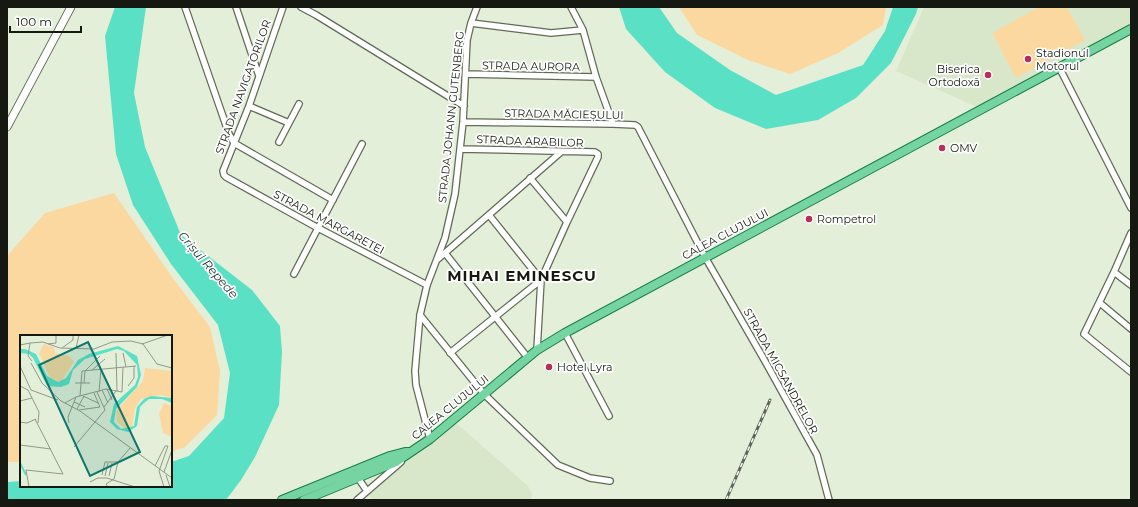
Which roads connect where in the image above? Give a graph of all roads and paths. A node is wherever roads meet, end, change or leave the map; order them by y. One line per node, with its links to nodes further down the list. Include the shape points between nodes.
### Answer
1 (72, 7): 20 (street)
2 (184, 7): 23 (street)
3 (236, 7): 13 (street)
4 (283, 7): 13 (street, STRADA NAVIGATORILOR)
5 (301, 7): 17 (street)
6 (478, 7): 8 (street, STRADA JOHANN GUTENBERG)
7 (571, 7): 10 (street)
8 (471, 23): 10 (street, via 551,32); 12 (street, STRADA JOHANN GUTENBERG, via 467,40)
9 (1131, 29): 11 (main road, CALEA CLUJULUI)
10 (583, 30): 14 (street)
11 (1059, 67): 30 (street); 36 (main road, CALEA CLUJULUI)
12 (466, 74): 14 (street, STRADA AURORA); 17 (street, STRADA JOHANN GUTENBERG)
13 (259, 76): 16 (street, STRADA NAVIGATORILOR)
14 (596, 77): 21 (street)
15 (298, 104): 19 (street)
16 (249, 106): 19 (street); 23 (street, STRADA NAVIGATORILOR)
17 (464, 106): 18 (street, STRADA JOHANN GUTENBERG)
18 (463, 122): 21 (street, STRADA MĂCIEȘULUI); 25 (street, STRADA JOHANN GUTENBERG)
19 (289, 123): 22 (street)
20 (8, 124)
21 (613, 124): 36 (street, STRADA MĂCIEȘULUI, via 638,127)
22 (279, 142)
23 (234, 143): 27 (street, STRADA NAVIGATORILOR); 29 (street)
24 (362, 144): 29 (street)
25 (460, 149): 26 (street, STRADA ARABILOR); 37 (street, STRADA JOHANN GUTENBERG, via 455,194 445,238)
26 (561, 152): 28 (street); 32 (street, STRADA ARABILOR, via 598,154)
27 (224, 174): 33 (street, STRADA MARGARETEI)
28 (530, 178): 31 (street); 32 (street)
29 (333, 200): 33 (street)
30 (1131, 208)
31 (488, 215): 35 (street); 40 (street)
32 (567, 222): 40 (street)
33 (318, 228): 39 (street); 41 (street, STRADA MARGARETEI)
34 (1131, 234): 38 (street)
35 (445, 253): 37 (street); 45 (street)
36 (705, 257): 47 (main road, CALEA CLUJULUI); 64 (street, STRADA MICSANDRELOR, via 816,455)
37 (436, 260): 41 (street, STRADA JOHANN GUTENBERG)
38 (1114, 272): 42 (street); 43 (street)
39 (294, 274)
40 (541, 280): 45 (street); 48 (street)
41 (427, 285): 44 (street, STRADA JOHANN GUTENBERG)
42 (1131, 285)
43 (1100, 303): 46 (street); 51 (street, via 1084,334)
44 (420, 315): 49 (street); 54 (street, STRADA JOHANN GUTENBERG, via 416,384)
45 (495, 316): 49 (street); 50 (street)
46 (1131, 329)
47 (565, 333): 48 (main road, CALEA CLUJULUI); 53 (street)
48 (537, 350): 50 (main road, CALEA CLUJULUI)
49 (450, 353): 52 (street)
50 (528, 358): 52 (main road, CALEA CLUJULUI)
51 (1131, 372)
52 (484, 394): 54 (main road, CALEA CLUJULUI); 59 (street, via 558,465 590,478)
53 (609, 416)
54 (430, 438): 55 (main road, CALEA CLUJULUI)
55 (410, 452): 56 (main road); 58 (main road, via 396,462); 60 (street, CALEA CLUJULUI)
56 (390, 456): 57 (main road); 58 (main road, via 386,462 360,471)
57 (346, 478): 58 (main road); 61 (main road); 62 (main road)
58 (358, 478): 60 (street)
59 (610, 481)
60 (367, 491): 63 (street, CALEA CLUJULUI)
61 (282, 500)
62 (304, 500)
63 (357, 500)
64 (828, 500)

